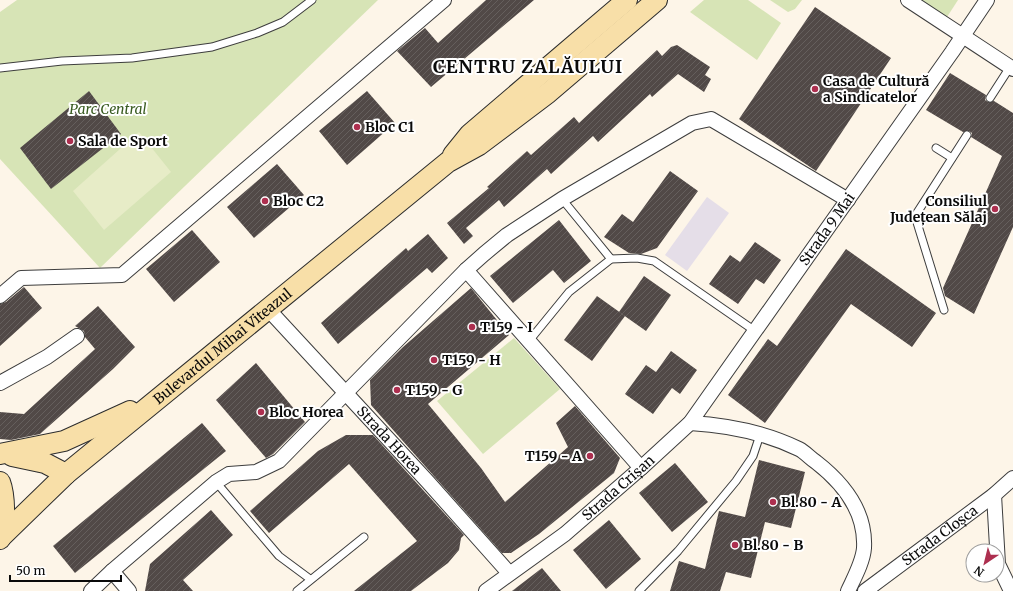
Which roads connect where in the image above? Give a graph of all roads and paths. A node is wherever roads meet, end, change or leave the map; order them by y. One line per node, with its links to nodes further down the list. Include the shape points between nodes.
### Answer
1 (312, 0): 8 (lane, via 283,22 212,48 132,58 62,61)
2 (444, 0): 19 (street, via 122,275 22,278)
3 (627, 0): 14 (main road, Bulevardul Mihai Viteazul, via 470,134)
4 (657, 0): 14 (main road, Bulevardul Mihai Viteazul, via 548,93 479,145)
5 (908, 0): 7 (street)
6 (987, 0): 7 (street, Strada 9 Mai)
7 (963, 36): 9 (street); 16 (street, Strada 9 Mai)
8 (0, 68)
9 (1011, 68): 10 (lane)
10 (990, 98)
11 (967, 135): 13 (lane)
12 (936, 148): 13 (lane)
13 (952, 158): 21 (lane, via 916,216)
14 (448, 162): 20 (main road, Bulevardul Mihai Viteazul)
15 (562, 199): 16 (street, via 692,123 711,119); 17 (lane); 18 (street, via 507,235)
16 (848, 200): 22 (street, Strada 9 Mai)
17 (611, 259): 22 (lane, via 637,258 654,261); 24 (lane, via 569,292)
18 (466, 270): 24 (street); 27 (street)
19 (0, 296)
20 (267, 308): 26 (main road, Bulevardul Mihai Viteazul); 27 (street, Strada Horea)
21 (944, 310)
22 (755, 331): 28 (street, Strada 9 Mai)
23 (77, 336): 25 (street, via 47,357)
24 (529, 341): 31 (street)
25 (0, 383)
26 (170, 388): 30 (main road, via 130,411 64,440); 32 (main road, Bulevardul Mihai Viteazul)
27 (346, 393): 35 (street, via 279,461 256,472 229,474); 40 (street, Strada Horea)
28 (690, 423): 29 (street, via 715,424); 31 (street, Strada Crișan)
29 (760, 435): 46 (lane, via 753,456 736,481 678,550); 47 (street, via 800,450 833,475 851,498 864,531 864,550)
30 (0, 454): 32 (main road, via 45,463)
31 (641, 468): 40 (street, Strada Crișan, via 565,534)
32 (66, 474): 38 (main road, Bulevardul Mihai Viteazul)
33 (1013, 478): 36 (street, Strada Cloșca)
34 (0, 482): 38 (main road, via 4,502)
35 (216, 482): 39 (street); 41 (lane, via 279,556)
36 (994, 495): 48 (street, Strada Cloșca); 49 (street, via 998,564)
37 (364, 537): 41 (lane)
38 (0, 538)
39 (112, 571): 42 (street); 43 (street)
40 (509, 573): 45 (street, Strada Crișan)
41 (310, 579): 44 (lane)
42 (91, 591)
43 (129, 591)
44 (297, 591)
45 (486, 591)
46 (639, 591)
47 (848, 591)
48 (866, 591)
49 (1010, 591)

